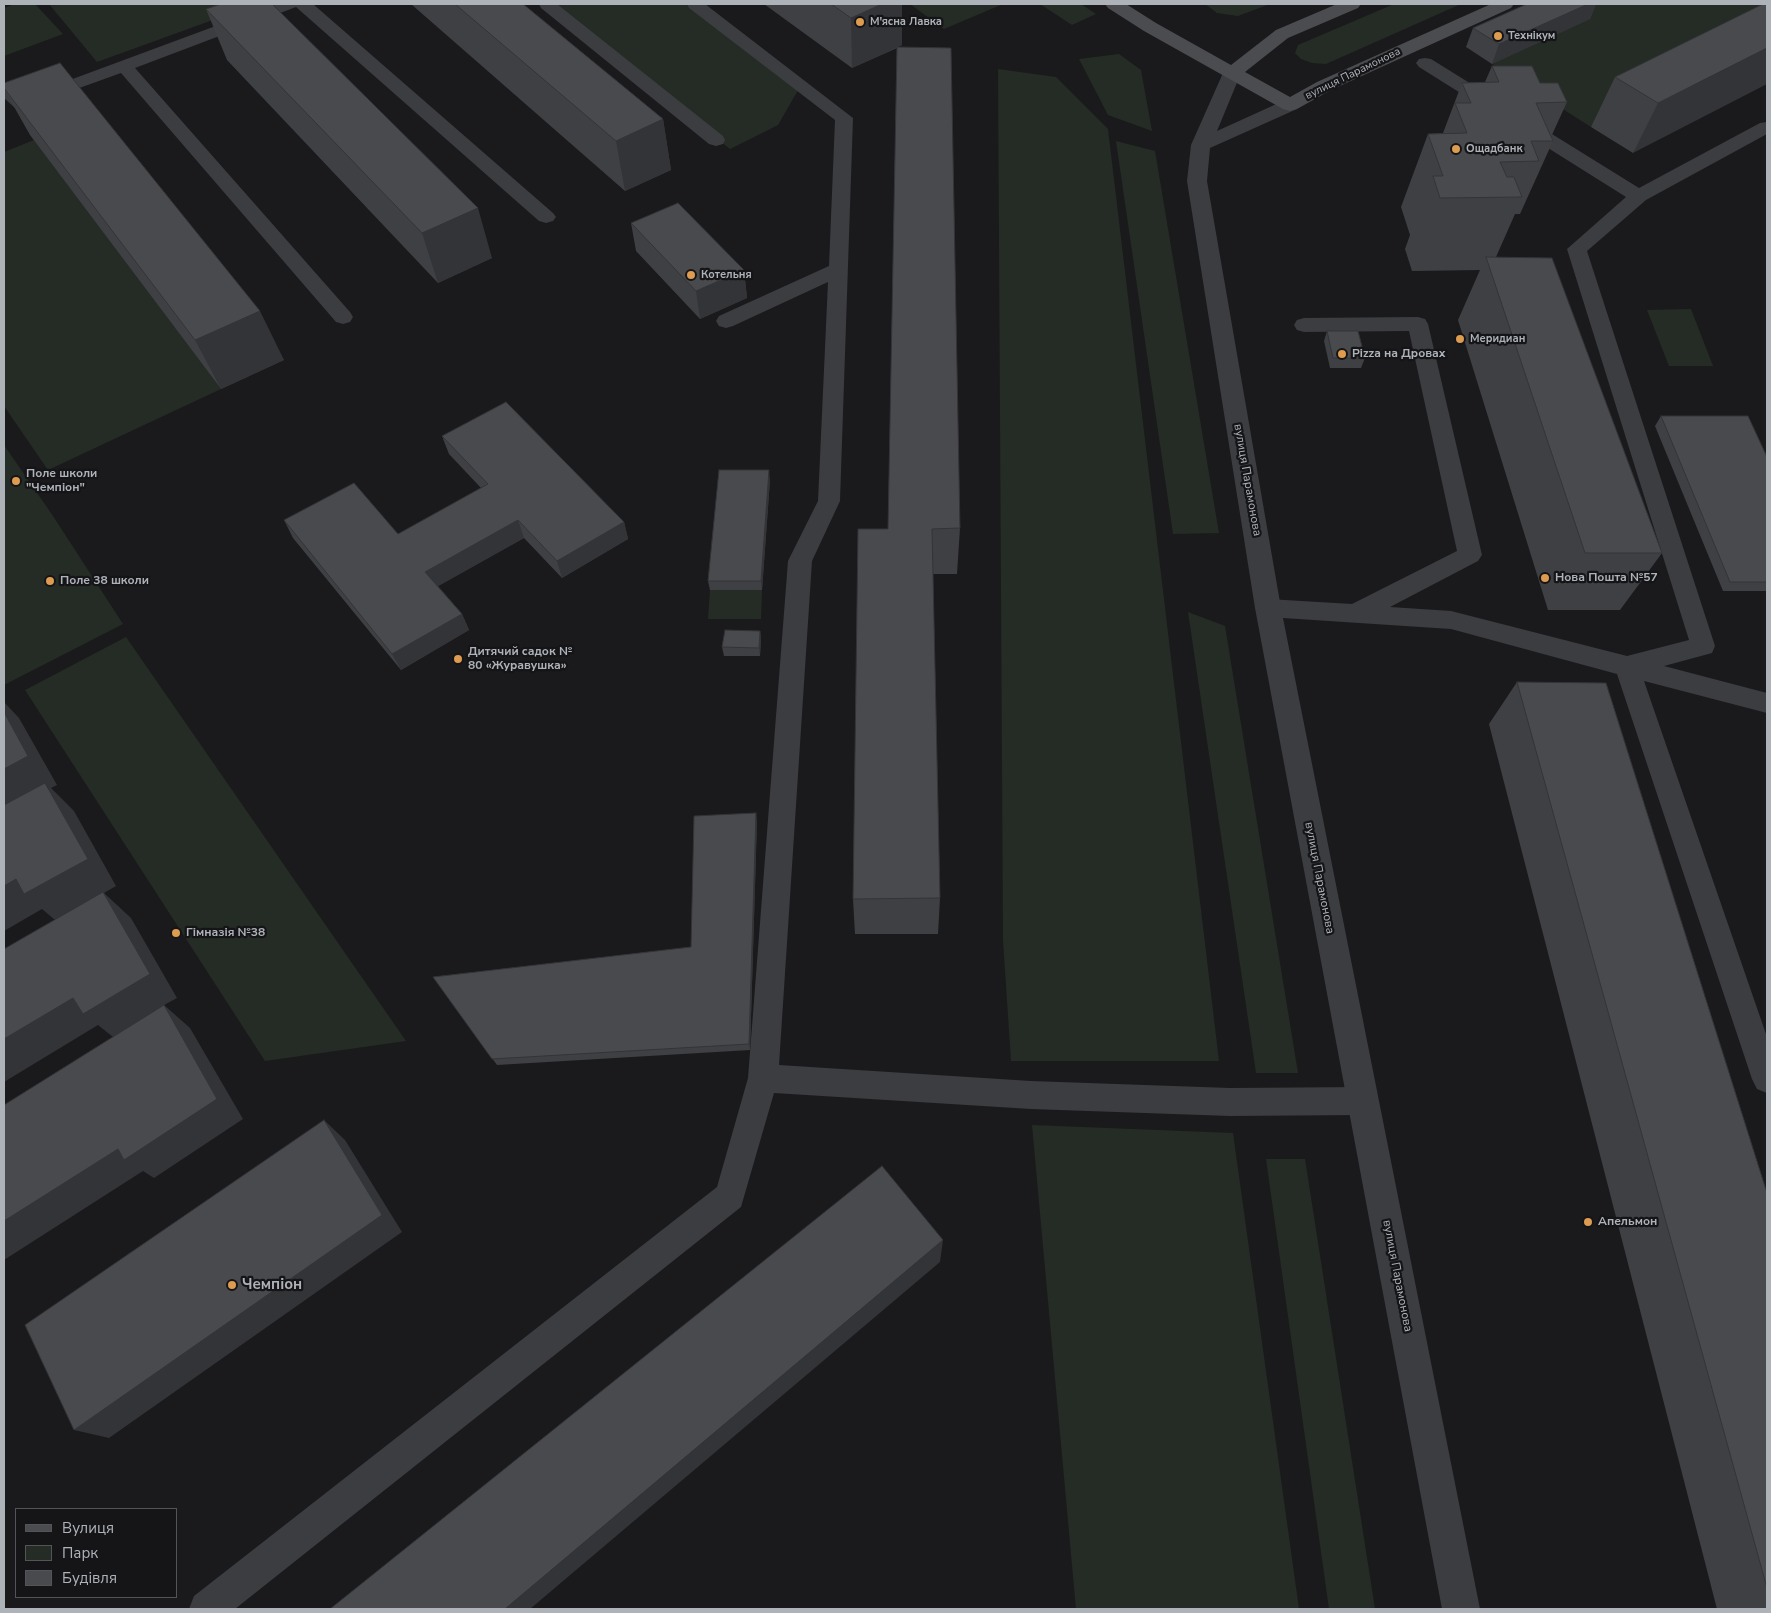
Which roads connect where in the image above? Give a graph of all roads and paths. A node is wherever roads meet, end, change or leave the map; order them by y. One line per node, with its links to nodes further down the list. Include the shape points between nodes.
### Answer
1 (290, 4): 9 (lane)
2 (303, 4): 17 (lane)
3 (547, 4): 14 (lane)
4 (695, 4): 18 (lane, via 844,118)
5 (1114, 4): 10 (street)
6 (1352, 4): 10 (street, вулиця Парамонова, via 1282,34)
7 (1505, 4): 12 (street, вулиця Парамонова, via 1324,86)
8 (1424, 64): 16 (lane)
9 (123, 65): 11 (lane, via 21,104); 19 (lane)
10 (1232, 73): 12 (street); 15 (street, вулиця Парамонова)
11 (4, 88)
12 (1290, 105): 15 (street, вулиця Парамонова)
13 (1767, 127): 16 (lane)
14 (716, 140)
15 (1201, 145): 22 (street, вулиця Парамонова, via 1197,181)
16 (1639, 196): 24 (lane, via 1577,249 1703,646)
17 (546, 218)
18 (838, 270): 20 (lane); 26 (lane, via 829,501 800,562)
19 (343, 317)
20 (726, 320)
21 (1304, 326): 23 (lane, via 1418,324 1470,555)
22 (1268, 608): 23 (lane); 28 (street, вулиця Парамонова)
23 (1354, 613): 24 (lane, via 1451,620)
24 (1627, 666): 25 (lane); 27 (lane)
25 (1767, 703)
26 (763, 1078): 28 (lane, via 1031,1095 1230,1102); 29 (lane, via 730,1196)
27 (1767, 1079)
28 (1364, 1101): 30 (street, вулиця Парамонова)
29 (207, 1609)
30 (1461, 1609)

